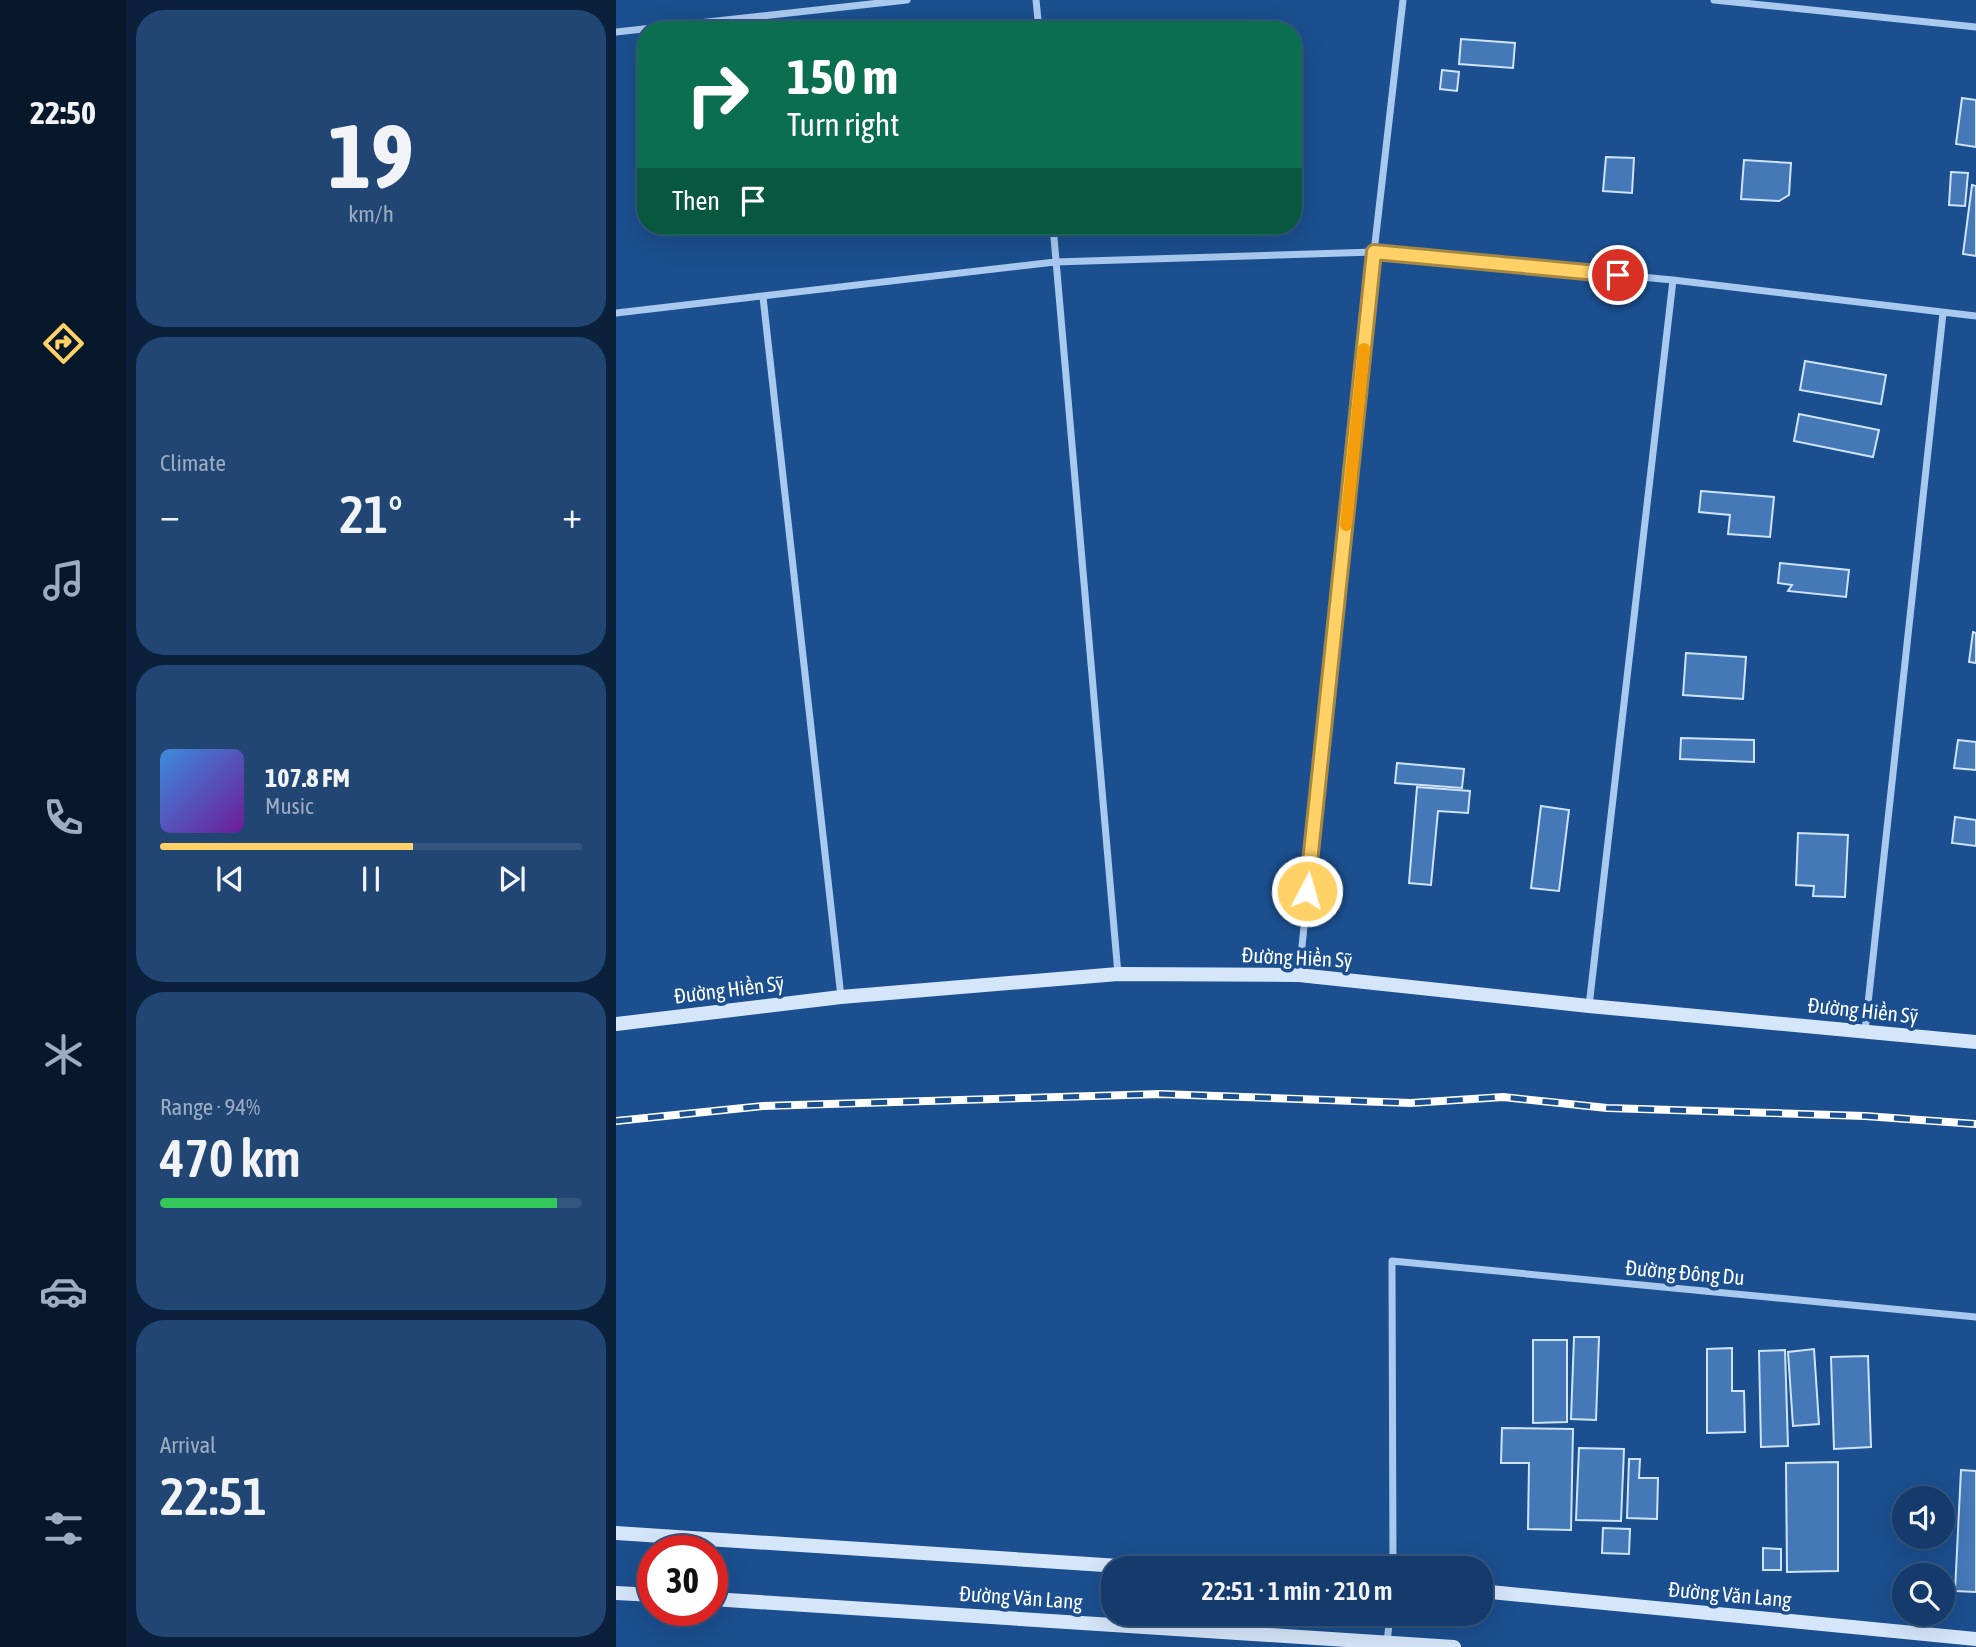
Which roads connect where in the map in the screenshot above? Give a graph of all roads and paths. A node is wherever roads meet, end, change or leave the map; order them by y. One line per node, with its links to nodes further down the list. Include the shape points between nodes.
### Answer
1 (907, 0): 5 (street)
2 (1036, 0): 6 (street)
3 (1403, 0): 11 (street)
4 (1714, 0): 7 (street)
5 (716, 21)
6 (1038, 21)
7 (1976, 27)
8 (637, 30): 9 (street)
9 (616, 32)
10 (1054, 235): 12 (street)
11 (1374, 252): 12 (street); 13 (street); 19 (street)
12 (1055, 262): 14 (street); 18 (street)
13 (1672, 281): 16 (street); 21 (street)
14 (763, 297): 15 (street); 20 (street)
15 (616, 313)
16 (1943, 313): 17 (street); 23 (street)
17 (1976, 316)
18 (1118, 974): 19 (street, Đường Hiền Sỹ); 20 (street, Đường Hiền Sỹ)
19 (1299, 975): 21 (street, Đường Hiền Sỹ)
20 (841, 997): 22 (street, Đường Hiền Sỹ)
21 (1589, 1006): 23 (street, Đường Hiền Sỹ)
22 (616, 1024)
23 (1866, 1031): 24 (street, Đường Hiền Sỹ)
24 (1976, 1042)
25 (1976, 1317): 27 (street, Đường Đông Du, via 1392,1261)
26 (616, 1533): 28 (street, Đường Văn Lang)
27 (1393, 1556)
28 (1101, 1565)
29 (616, 1592): 31 (street)
30 (1493, 1592): 34 (street, Đường Văn Lang)
31 (637, 1594)
32 (728, 1600): 35 (street, Đường Văn Lang)
33 (1389, 1626): 35 (street)
34 (1976, 1639)
35 (1387, 1644): 36 (street, Đường Văn Lang)
36 (1454, 1647)

